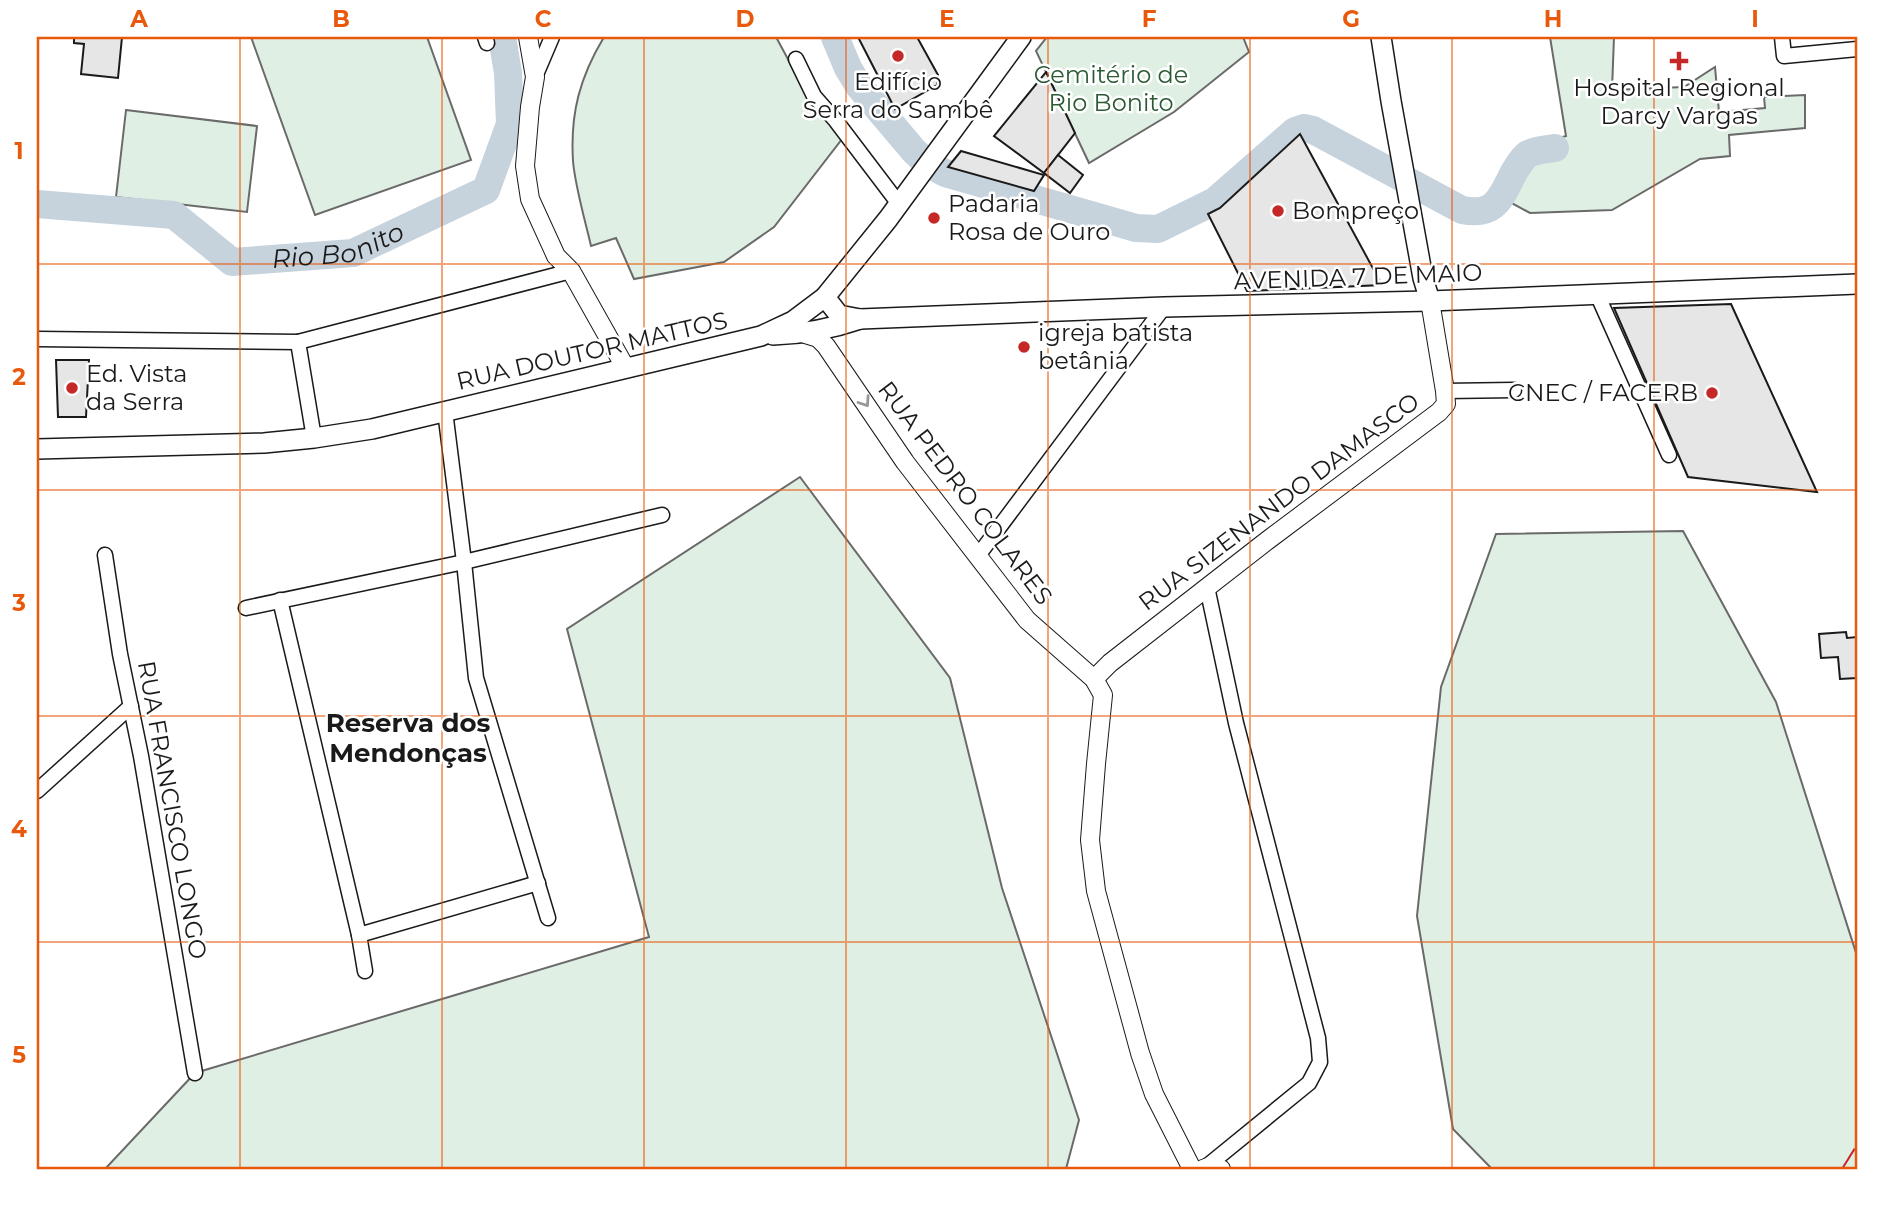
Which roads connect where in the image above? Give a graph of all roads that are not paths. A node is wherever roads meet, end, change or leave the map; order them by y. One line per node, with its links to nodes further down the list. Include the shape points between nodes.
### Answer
1 (528, 37): 8 (street)
2 (552, 37): 8 (street)
3 (1021, 37): 9 (main road, RUA DOUTOR MATTOS)
4 (1381, 37): 14 (main road)
5 (1782, 37): 6 (street, via 1784,56)
6 (1857, 49)
7 (796, 59): 9 (street, via 814,96)
8 (535, 77): 10 (street, via 525,166 530,199 556,256)
9 (899, 204): 13 (main road, RUA DOUTOR MATTOS)
10 (571, 271): 20 (street); 21 (street)
11 (1857, 284): 12 (main road, AVENIDA 7 DE MAIO)
12 (1597, 294): 14 (main road, AVENIDA 7 DE MAIO); 27 (street)
13 (825, 297): 16 (main road, AVENIDA 7 DE MAIO, via 839,315); 18 (main road, RUA DOUTOR MATTOS, via 793,321)
14 (1430, 301): 15 (main road, AVENIDA 7 DE MAIO); 23 (street, RUA SIZENANDO DAMASCO)
15 (1164, 307): 16 (main road, AVENIDA 7 DE MAIO); 30 (street)
16 (860, 319): 17 (main road, AVENIDA 7 DE MAIO)
17 (805, 334): 18 (main road, AVENIDA 7 DE MAIO); 30 (street, RUA PEDRO COLARES, one-way to 30, via 826,346 905,462)
18 (761, 336): 21 (main road, RUA DOUTOR MATTOS)
19 (37, 339): 20 (street)
20 (298, 342): 25 (street)
21 (625, 367): 24 (main road, RUA DOUTOR MATTOS)
22 (1514, 390): 23 (street)
23 (1445, 391): 32 (street, RUA SIZENANDO DAMASCO, via 1446,404 1439,412)
24 (445, 411): 25 (main road, RUA DOUTOR MATTOS); 31 (street)
25 (314, 438): 26 (main road, RUA DOUTOR MATTOS)
26 (37, 449)
27 (1669, 456)
28 (662, 515): 31 (street)
29 (105, 555): 36 (street, RUA FRANCISCO LONGO)
30 (978, 557): 35 (street, RUA PEDRO COLARES, via 1027,620)
31 (464, 562): 33 (street); 38 (street, via 476,678)
32 (1207, 587): 35 (street, RUA SIZENANDO DAMASCO); 43 (street, via 1236,723 1318,1038 1320,1062 1309,1083)
33 (280, 600): 34 (street); 40 (street)
34 (246, 608)
35 (1094, 679): 44 (street, via 1104,695 1090,840 1096,891 1154,1094)
36 (131, 706): 37 (street); 42 (street, RUA FRANCISCO LONGO)
37 (37, 791)
38 (538, 883): 39 (street); 40 (street)
39 (548, 918)
40 (359, 935): 41 (street)
41 (365, 971)
42 (195, 1073)
43 (1236, 1144): 44 (street); 45 (street)
44 (1202, 1167)
45 (1228, 1169)

